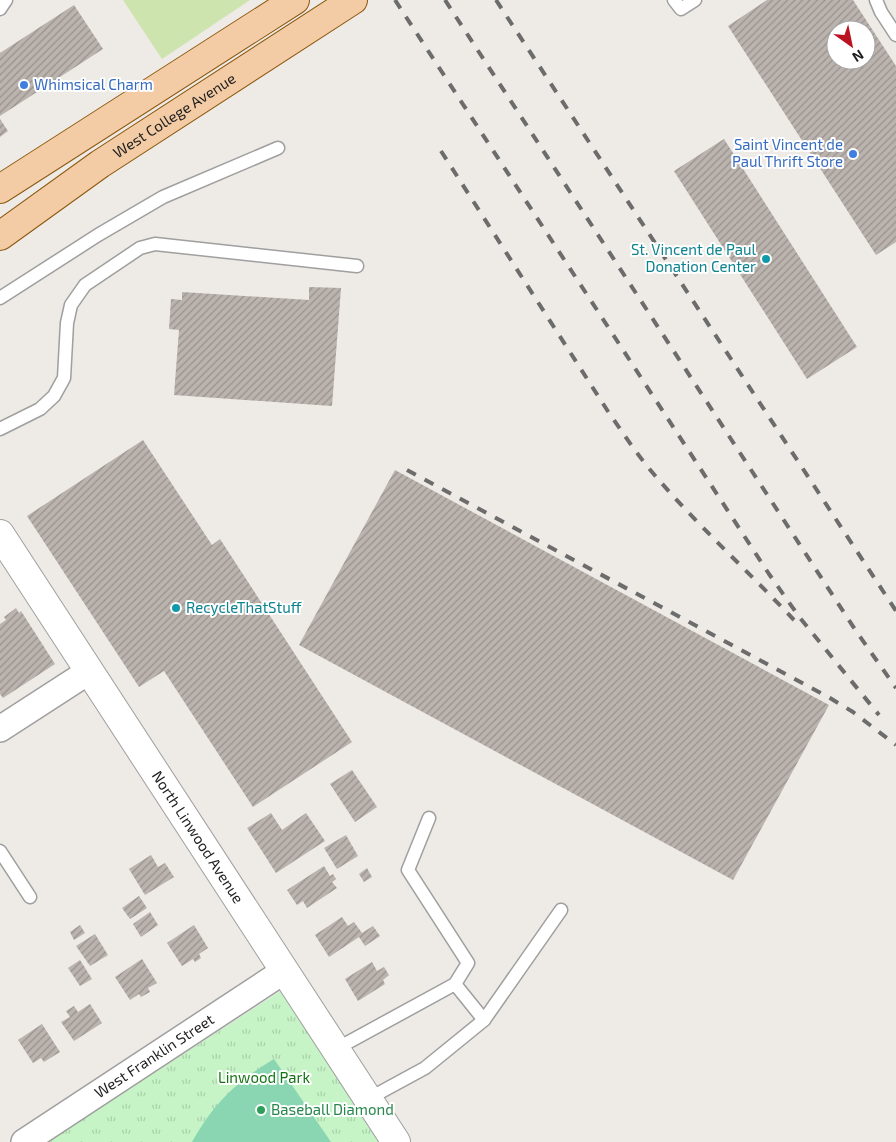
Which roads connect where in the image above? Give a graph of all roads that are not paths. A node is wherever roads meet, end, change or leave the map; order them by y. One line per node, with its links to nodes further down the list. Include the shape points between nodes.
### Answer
1 (6, 0): 7 (lane)
2 (296, 0): 10 (main road, West College Avenue)
3 (353, 0): 11 (main road, West College Avenue, via 100,164)
4 (674, 0): 5 (lane, via 681,9)
5 (695, 0)
6 (876, 0): 8 (lane)
7 (0, 9)
8 (896, 35)
9 (278, 148): 13 (lane, via 163,197)
10 (0, 189)
11 (0, 236)
12 (357, 266): 14 (lane, via 155,244 140,248 85,285 71,305 66,323 64,378 54,396 40,409)
13 (0, 298)
14 (0, 429)
15 (0, 534): 16 (street, North Linwood Avenue)
16 (88, 672): 17 (street); 22 (street, North Linwood Avenue)
17 (0, 729)
18 (429, 818): 23 (lane, via 408,870 468,963)
19 (0, 851): 20 (lane)
20 (30, 897)
21 (561, 910): 24 (lane)
22 (284, 970): 25 (street, North Linwood Avenue); 27 (street, West Franklin Street)
23 (455, 984): 24 (lane); 25 (lane)
24 (484, 1020): 26 (lane, via 425,1068)
25 (336, 1049): 26 (street, North Linwood Avenue)
26 (368, 1099): 28 (street, North Linwood Avenue)
27 (24, 1142)
28 (396, 1142)

